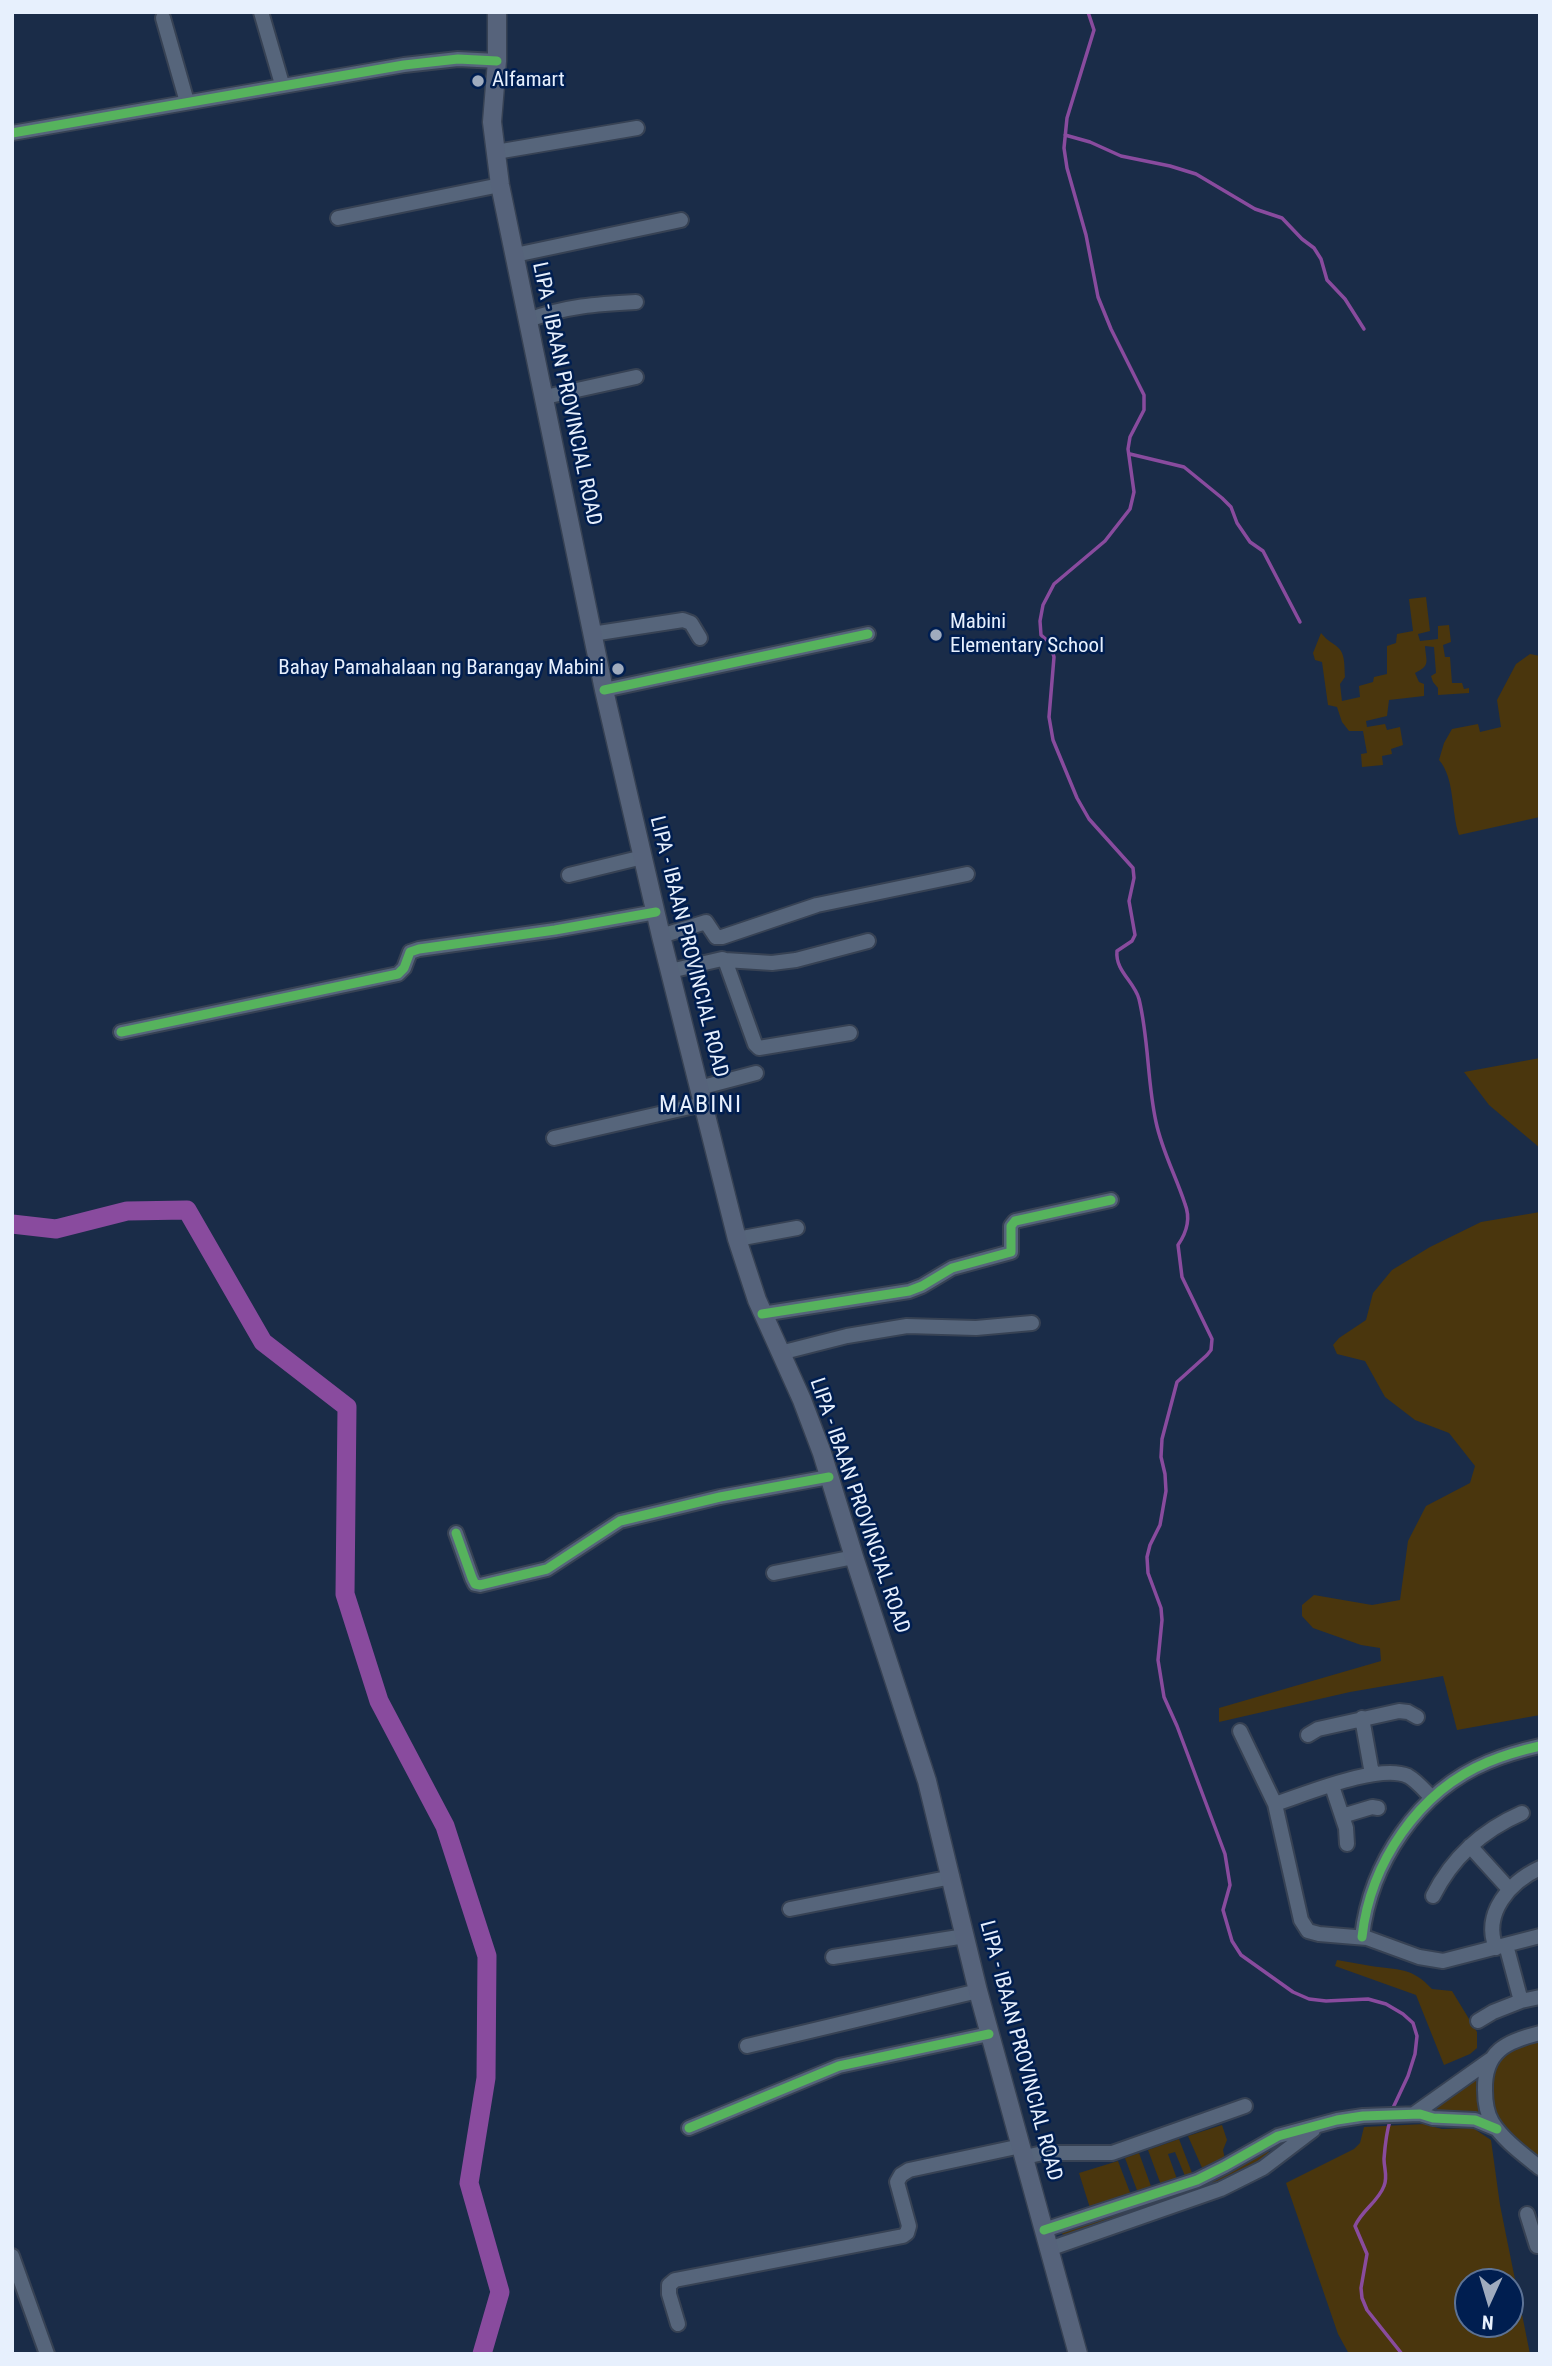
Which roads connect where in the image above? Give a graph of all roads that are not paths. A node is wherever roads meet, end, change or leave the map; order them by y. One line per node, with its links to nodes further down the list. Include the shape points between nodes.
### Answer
1 (261, 12): 5 (street)
2 (497, 12): 4 (main road, LIPA - IBAAN PROVINCIAL ROAD)
3 (163, 18): 6 (street)
4 (497, 61): 5 (street, via 458,59); 9 (main road, LIPA - IBAAN PROVINCIAL ROAD, via 492,122)
5 (282, 84): 6 (street)
6 (187, 102): 8 (street)
7 (637, 128): 9 (street)
8 (12, 133)
9 (496, 152): 10 (main road, LIPA - IBAAN PROVINCIAL ROAD)
10 (500, 185): 11 (street); 13 (main road, LIPA - IBAAN PROVINCIAL ROAD)
11 (338, 218)
12 (681, 220): 13 (street)
13 (514, 255): 15 (main road, LIPA - IBAAN PROVINCIAL ROAD)
14 (636, 302): 15 (street, via 581,305)
15 (528, 320): 17 (main road, LIPA - IBAAN PROVINCIAL ROAD)
16 (636, 377): 17 (street)
17 (545, 397): 18 (main road, LIPA - IBAAN PROVINCIAL ROAD)
18 (592, 634): 20 (street, via 683,620 691,623); 21 (main road, LIPA - IBAAN PROVINCIAL ROAD)
19 (868, 634): 21 (street)
20 (700, 638)
21 (604, 690): 22 (main road, LIPA - IBAAN PROVINCIAL ROAD)
22 (643, 857): 24 (street); 25 (main road, LIPA - IBAAN PROVINCIAL ROAD)
23 (967, 874): 26 (street, via 817,905 722,937 716,937 708,923 702,922)
24 (569, 875)
25 (656, 912): 26 (main road, LIPA - IBAAN PROVINCIAL ROAD); 30 (street, via 419,948 410,952 398,974)
26 (661, 936): 29 (main road, LIPA - IBAAN PROVINCIAL ROAD)
27 (867, 941): 28 (street, via 796,960)
28 (725, 960): 29 (street); 31 (street, via 759,1048)
29 (670, 971): 33 (main road, LIPA - IBAAN PROVINCIAL ROAD)
30 (121, 1032)
31 (850, 1033)
32 (756, 1073): 33 (street)
33 (701, 1096): 34 (street); 37 (main road, LIPA - IBAAN PROVINCIAL ROAD)
34 (554, 1138)
35 (1111, 1200): 38 (street, via 1015,1221 1010,1252 953,1268 909,1291)
36 (797, 1228): 37 (street)
37 (737, 1239): 38 (main road, LIPA - IBAAN PROVINCIAL ROAD)
38 (762, 1314): 40 (main road, LIPA - IBAAN PROVINCIAL ROAD)
39 (1032, 1323): 40 (street, via 976,1328 907,1326)
40 (780, 1353): 41 (main road, LIPA - IBAAN PROVINCIAL ROAD, via 810,1419)
41 (829, 1477): 42 (street, via 620,1521 547,1569 480,1585 472,1578); 43 (main road, LIPA - IBAAN PROVINCIAL ROAD)
42 (456, 1533)
43 (853, 1557): 44 (street); 60 (main road, LIPA - IBAAN PROVINCIAL ROAD, via 927,1781)
44 (774, 1573)
45 (1417, 1717): 46 (street, via 1399,1711)
46 (1362, 1718): 48 (street); 50 (street)
47 (1240, 1731): 53 (street)
48 (1308, 1735)
49 (1540, 1746): 52 (street, via 1479,1766)
50 (1373, 1774): 51 (street); 52 (street, via 1408,1777)
51 (1332, 1786): 53 (street); 56 (street)
52 (1432, 1798): 66 (street, via 1405,1828 1381,1867)
53 (1275, 1804): 66 (street, via 1304,1928 1312,1933)
54 (1378, 1808): 56 (street)
55 (1522, 1813): 58 (street)
56 (1342, 1816): 57 (street)
57 (1347, 1844)
58 (1470, 1846): 61 (street); 62 (street)
59 (1540, 1868): 61 (street)
60 (952, 1877): 63 (street); 64 (main road, LIPA - IBAAN PROVINCIAL ROAD)
61 (1509, 1889): 67 (street, via 1492,1923 1491,1931)
62 (1433, 1896)
63 (790, 1909)
64 (965, 1936): 68 (street); 69 (main road, LIPA - IBAAN PROVINCIAL ROAD)
65 (1540, 1936): 67 (street)
66 (1362, 1937): 67 (street, via 1443,1961)
67 (1501, 1946): 71 (street)
68 (833, 1957)
69 (978, 1991): 74 (main road, LIPA - IBAAN PROVINCIAL ROAD); 75 (street)
70 (1540, 1997): 71 (street)
71 (1521, 2001): 72 (street)
72 (1478, 2021)
73 (1540, 2033): 76 (street, via 1511,2041)
74 (989, 2034): 80 (street, via 839,2066); 82 (main road, LIPA - IBAAN PROVINCIAL ROAD)
75 (747, 2046)
76 (1490, 2060): 78 (street); 81 (street, via 1486,2103)
77 (1245, 2106): 82 (street, via 1112,2152)
78 (1413, 2114): 79 (street, via 1363,2116); 81 (street, via 1475,2120)
79 (1318, 2127): 85 (street, via 1278,2136 1197,2180); 86 (street, via 1263,2168 1221,2189)
80 (689, 2129)
81 (1497, 2129): 83 (street)
82 (1023, 2152): 85 (main road, LIPA - IBAAN PROVINCIAL ROAD); 89 (street, via 901,2175 897,2182 909,2226 903,2236 675,2280 669,2285 669,2294)
83 (1540, 2168)
84 (1527, 2214): 87 (street)
85 (1044, 2230): 86 (main road, LIPA - IBAAN PROVINCIAL ROAD)
86 (1049, 2249): 91 (main road, LIPA - IBAAN PROVINCIAL ROAD)
87 (1539, 2251)
88 (12, 2256): 90 (street)
89 (678, 2324)
90 (47, 2354)
91 (1078, 2354)

